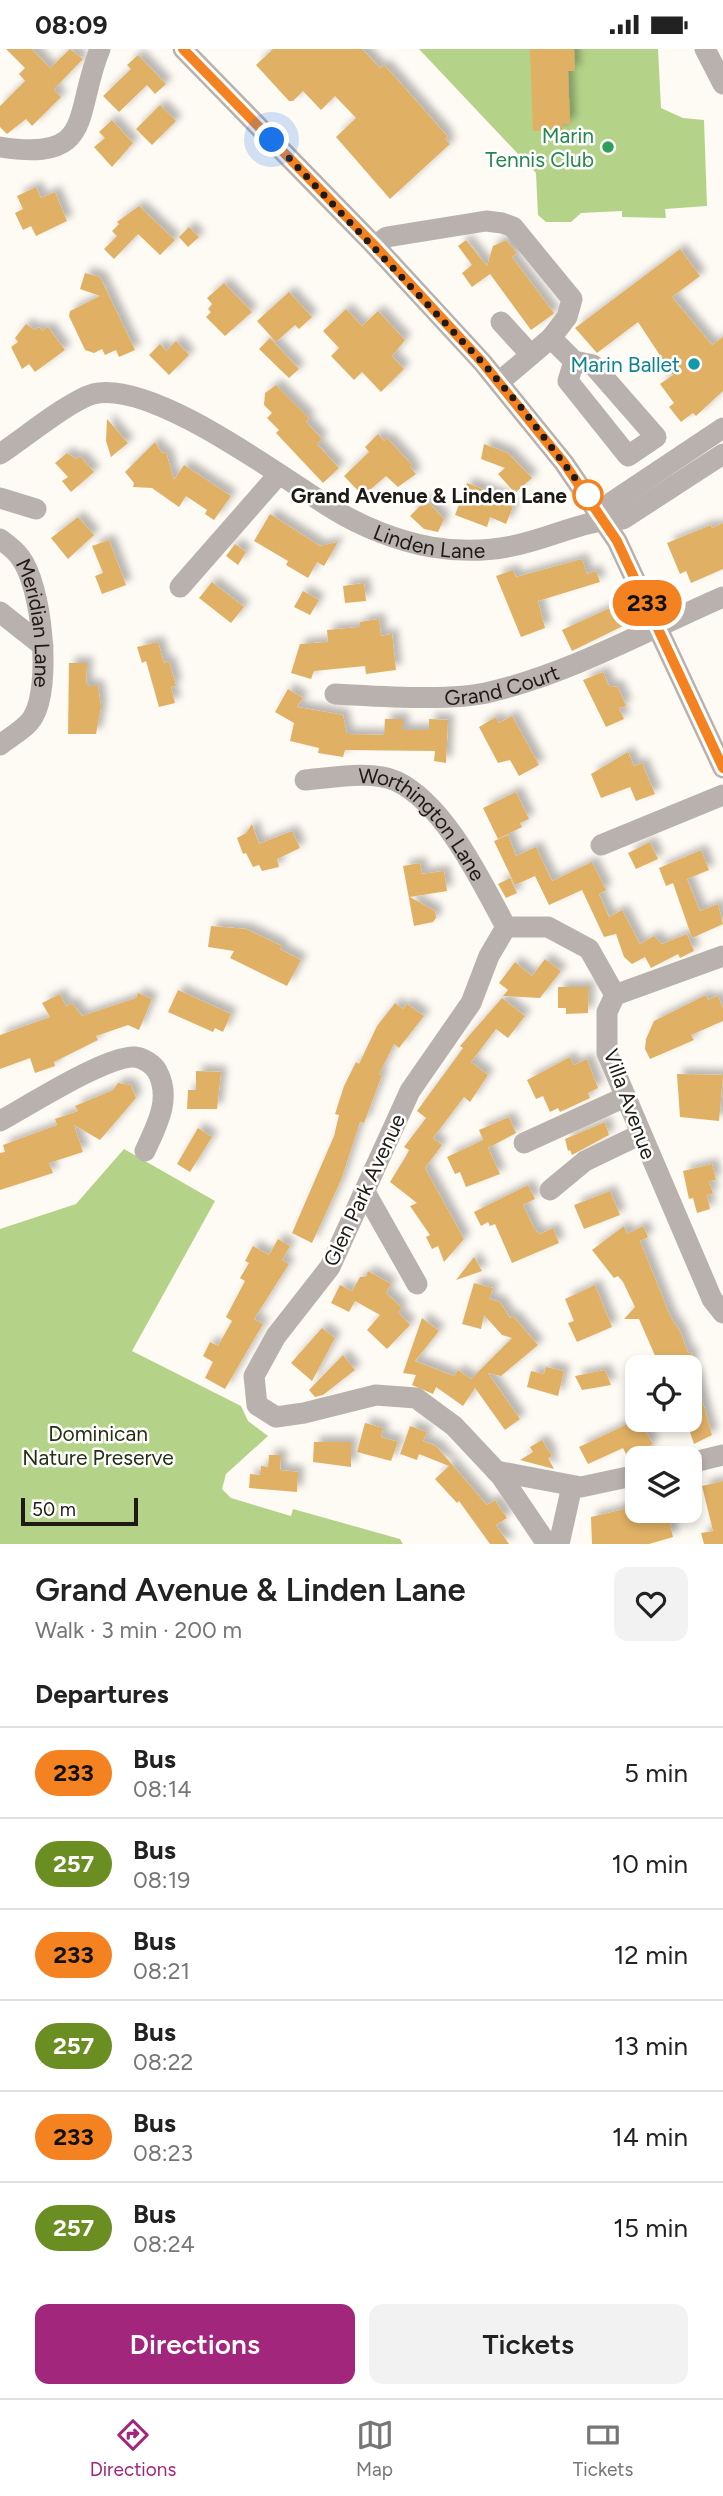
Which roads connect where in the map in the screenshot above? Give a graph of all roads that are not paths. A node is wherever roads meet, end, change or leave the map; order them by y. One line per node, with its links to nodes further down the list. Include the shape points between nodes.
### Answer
1 (100, 49): 5 (street, via 80,121 66,142 43,152)
2 (183, 49): 6 (street)
3 (705, 49): 4 (street)
4 (723, 84)
5 (0, 147)
6 (375, 246): 8 (street, via 387,237 486,221 513,227 572,299 567,317); 11 (street)
7 (501, 322): 9 (street)
8 (551, 338): 9 (street); 10 (street)
9 (531, 355): 11 (street)
10 (574, 361): 10 (street, via 568,381 628,456 656,437 593,365)
11 (499, 382): 18 (street)
12 (723, 428): 18 (street, via 612,502)
13 (0, 454): 15 (street, Linden Lane, via 81,400 105,392 151,402 193,421)
14 (723, 454): 18 (street, Linden Lane, via 623,519)
15 (279, 474): 18 (street, Linden Lane, via 365,526 430,547 457,550 519,545); 20 (street)
16 (0, 498): 17 (street)
17 (36, 509)
18 (604, 519): 23 (street)
19 (0, 539): 24 (street, Meridian Lane, via 29,574)
20 (180, 587)
21 (723, 597): 23 (street, Grand Court)
22 (0, 612): 24 (street)
23 (658, 626): 25 (street, Grand Court, via 558,670 488,693); 27 (street)
24 (43, 646): 26 (street, Meridian Lane, via 40,693 33,717)
25 (335, 694)
26 (0, 745)
27 (723, 768)
28 (305, 781): 31 (street, Worthington Lane, via 355,775 396,781 435,811 465,853)
29 (723, 795): 30 (street)
30 (601, 845)
31 (506, 927): 33 (street, via 548,927 589,949); 40 (street, Glen Park Avenue, via 471,1003 410,1091)
32 (723, 956): 33 (street)
33 (615, 995): 34 (street, Villa Avenue, via 607,1012 607,1053)
34 (625, 1097): 36 (street, Villa Avenue); 37 (street)
35 (0, 1121): 38 (street, via 83,1076 120,1059 137,1057 154,1065 164,1084 162,1116)
36 (639, 1135): 39 (street, via 585,1161); 42 (street, Villa Avenue, via 712,1299)
37 (524, 1143)
38 (145, 1151)
39 (551, 1190)
40 (365, 1192): 41 (street); 45 (street, Glen Park Avenue, via 330,1267 276,1336 254,1376 257,1405 276,1417 376,1395 416,1398 454,1426)
41 (417, 1285)
42 (723, 1313)
43 (723, 1455): 44 (street)
44 (702, 1460)
45 (496, 1471): 47 (street); 48 (street, Glen Park Avenue)
46 (625, 1478): 47 (street)
47 (572, 1486): 49 (street)
48 (547, 1544)
49 (559, 1544)

